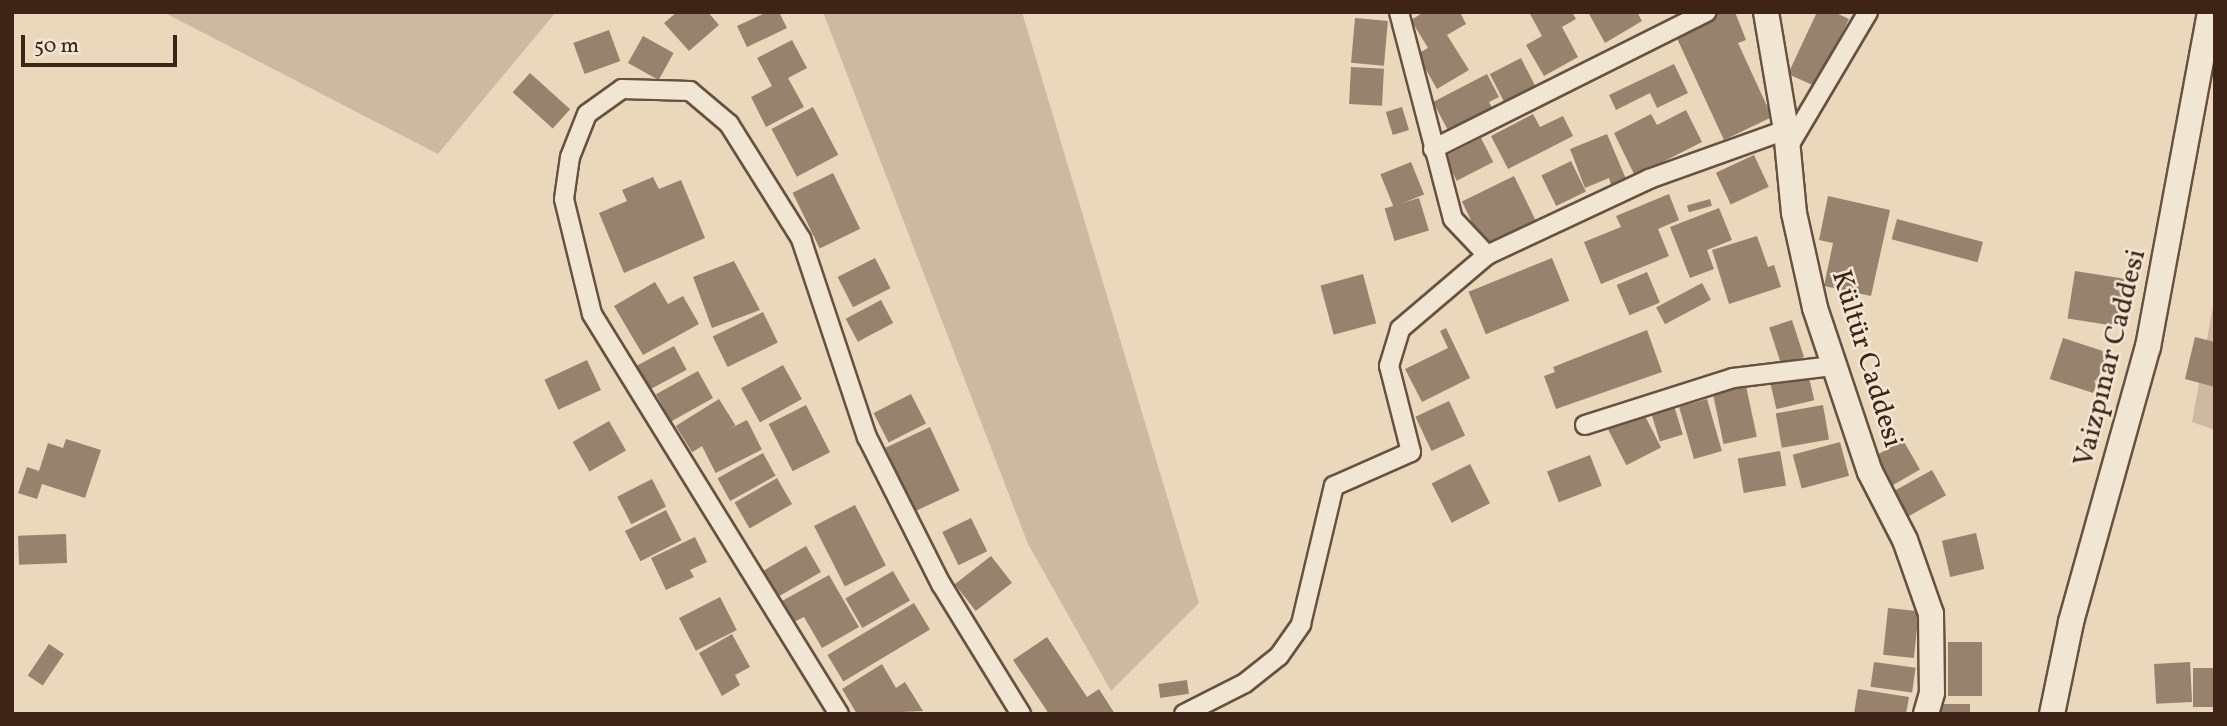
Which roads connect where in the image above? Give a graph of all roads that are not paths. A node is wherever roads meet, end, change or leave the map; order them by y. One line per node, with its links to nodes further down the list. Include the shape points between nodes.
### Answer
1 (1399, 12): 7 (street)
2 (1707, 12): 7 (street)
3 (1766, 12): 6 (street, Kültür Caddesi)
4 (1868, 12): 6 (street)
5 (2210, 12): 15 (street, Vaizpınar Caddesi, via 2148,347 2071,622)
6 (1786, 141): 8 (street, via 1649,179); 9 (street, Kültür Caddesi, via 1802,250)
7 (1433, 149): 8 (street, via 1453,219)
8 (1487, 255): 13 (street, via 1400,329 1389,366 1411,452 1334,486 1301,624 1279,656 1245,683)
9 (1832, 366): 10 (street, via 1733,378); 14 (street, Kültür Caddesi, via 1870,472 1924,584 1933,648 1932,693)
10 (1585, 425)
11 (838, 714): 12 (street, via 592,314 564,199 570,157 587,114 622,89 690,92 729,124 801,239 867,437 942,584)
12 (1021, 714)
13 (1184, 714)
14 (1926, 714)
15 (2052, 714)

